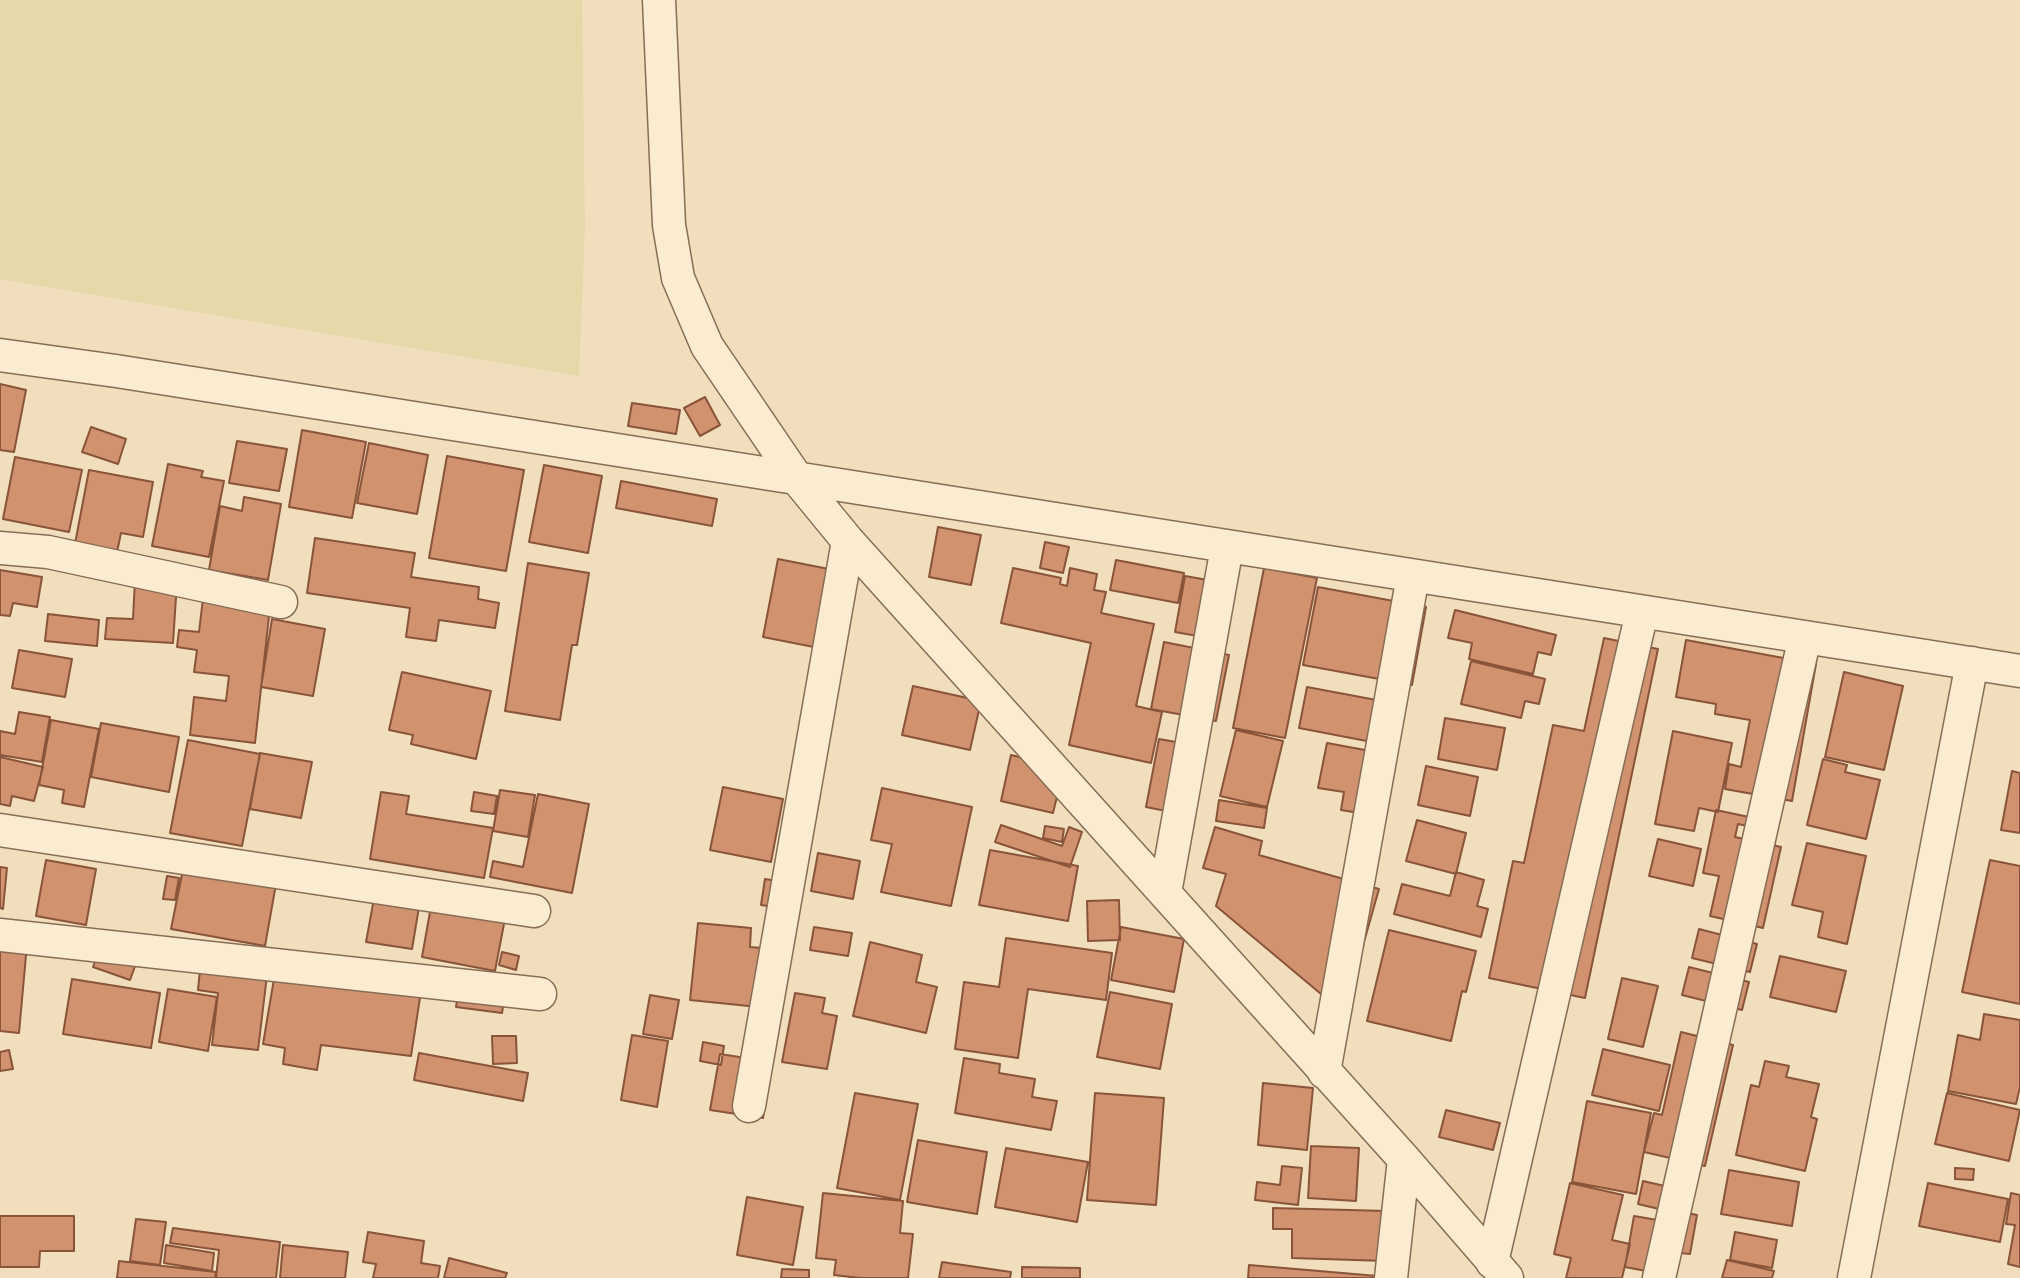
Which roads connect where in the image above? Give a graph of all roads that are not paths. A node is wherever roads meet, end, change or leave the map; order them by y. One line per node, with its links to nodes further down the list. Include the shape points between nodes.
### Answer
1 (659, 0): 3 (street, via 669,225 678,278 707,346)
2 (0, 355): 3 (street)
3 (798, 480): 4 (street); 5 (street)
4 (848, 541): 14 (street); 19 (street)
5 (1227, 547): 7 (street); 14 (street)
6 (0, 548): 8 (street, via 48,552)
7 (1413, 576): 9 (street); 18 (street)
8 (281, 602)
9 (1642, 612): 10 (street); 21 (street)
10 (1805, 637): 11 (street); 23 (street)
11 (1972, 663): 12 (street); 24 (street)
12 (2020, 671)
13 (0, 830): 15 (street)
14 (1165, 893): 18 (street)
15 (534, 911)
16 (0, 935): 17 (street)
17 (540, 994)
18 (1324, 1072): 20 (street)
19 (749, 1106)
20 (1404, 1159): 21 (street); 22 (street)
21 (1500, 1270)
22 (1391, 1278)
23 (1659, 1278)
24 (1854, 1278)

